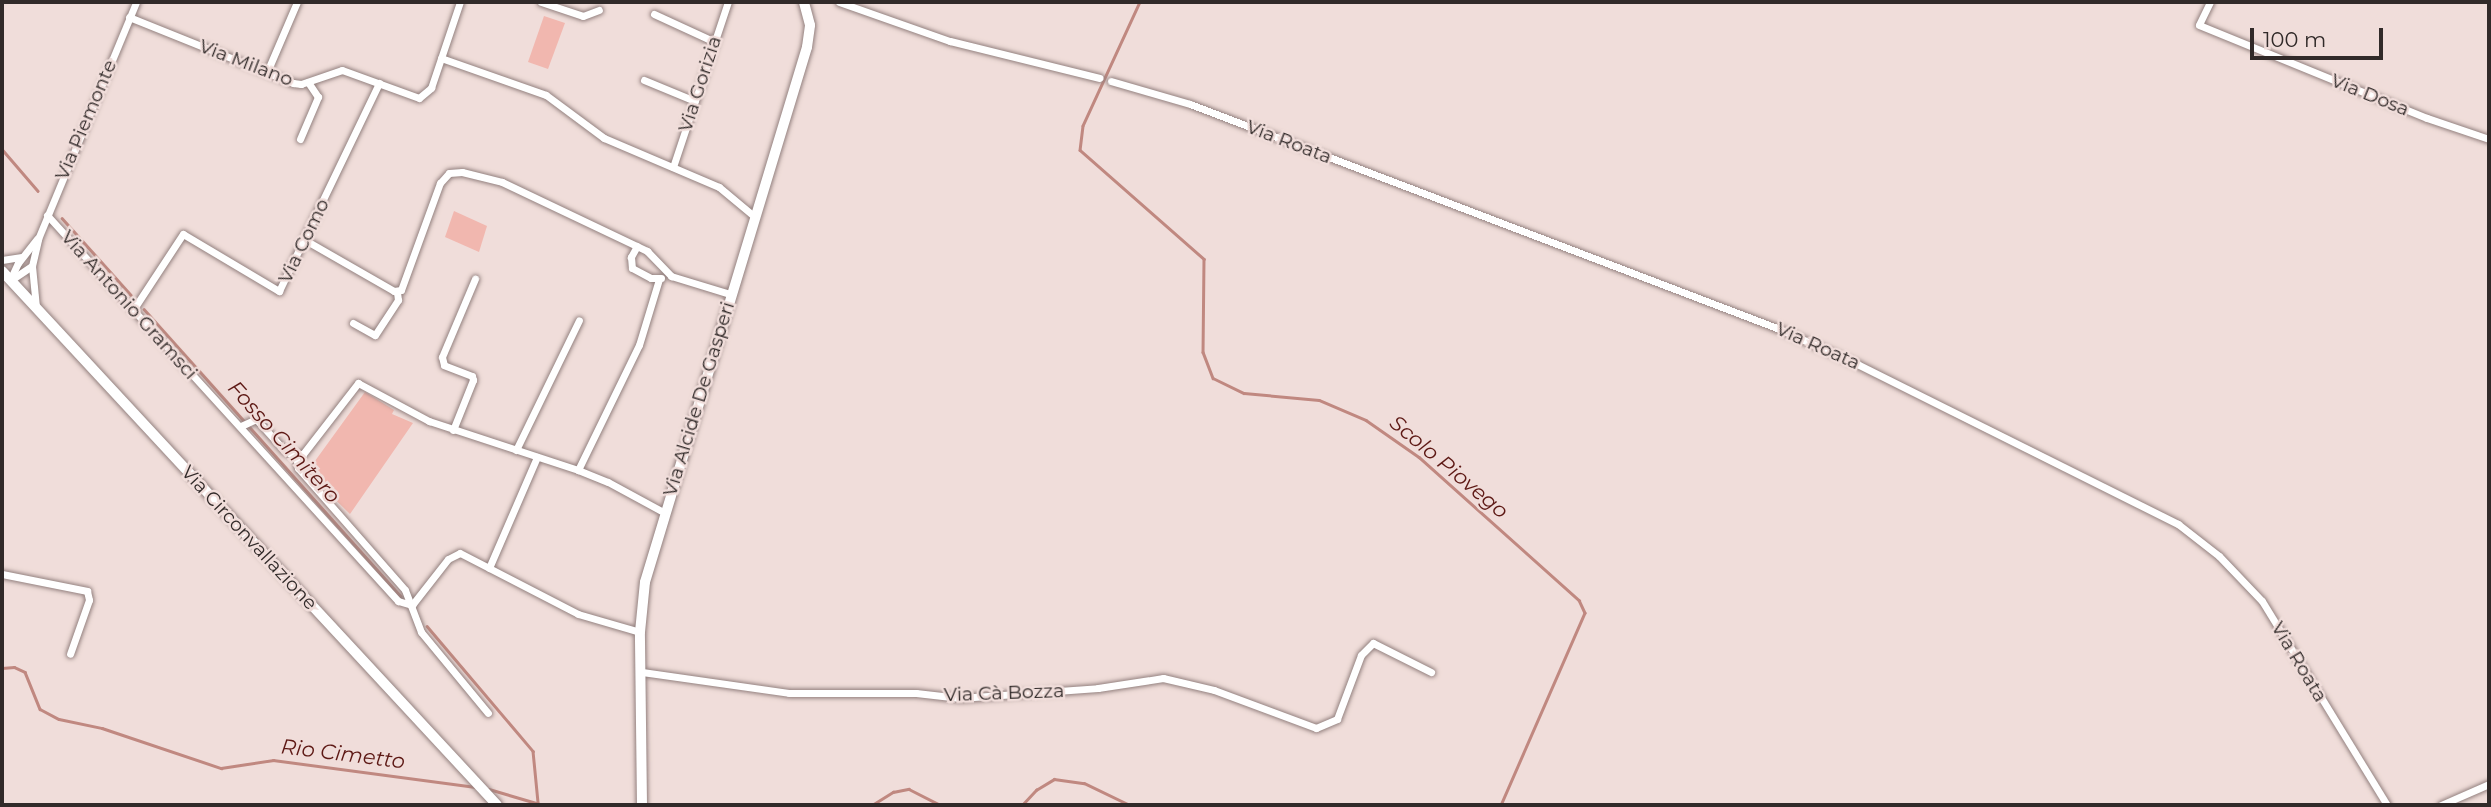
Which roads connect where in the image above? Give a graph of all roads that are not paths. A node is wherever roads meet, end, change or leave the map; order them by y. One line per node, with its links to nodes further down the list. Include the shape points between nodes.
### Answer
1 (136, 2): 11 (street, Via Piemonte)
2 (297, 2): 14 (street)
3 (460, 2): 13 (street, Via Milano)
4 (541, 2): 9 (street, via 583,16)
5 (728, 2): 12 (street, Via Gorizia)
6 (804, 2): 25 (street, Via Alcide De Gasperi, via 810,25 807,47)
7 (839, 2): 15 (street, via 950,41)
8 (2210, 2): 22 (street, Via Dosa, via 2199,25)
9 (599, 10)
10 (654, 15): 12 (street)
11 (129, 17): 14 (street, Via Milano); 24 (street, Via Piemonte)
12 (715, 42): 20 (street, Via Gorizia)
13 (441, 58): 19 (street, Via Milano, via 423,98); 23 (street, via 546,95 604,138)
14 (267, 72): 18 (street, Via Milano, via 293,83)
15 (1099, 78)
16 (644, 80): 20 (street)
17 (1111, 81): 61 (street, Via Roata, via 1190,104 1767,323 2178,524 2219,556 2262,600)
18 (308, 82): 19 (street, Via Milano, via 342,70); 21 (street, via 318,97)
19 (379, 83): 27 (street, Via Como)
20 (695, 101): 23 (street, Via Gorizia)
21 (300, 139)
22 (2489, 139)
23 (673, 167): 25 (street, via 725,191)
24 (47, 215): 26 (street, Via Piemonte); 40 (street, Via Antonio Gramsci)
25 (755, 217): 38 (street, Via Alcide De Gasperi)
26 (38, 239): 29 (street, Via Piemonte); 31 (street, Via Piemonte)
27 (305, 240): 37 (street); 40 (street, Via Como, via 279,291 183,234)
28 (637, 246): 33 (street, via 652,254); 35 (street, via 632,268); 37 (street, via 502,183 453,172 440,183 403,288)
29 (23, 257): 30 (street); 36 (street, Via Piemonte)
30 (2, 260)
31 (32, 266): 36 (street); 39 (street, Via Piemonte)
32 (2, 271): 36 (main road, Via Circonvallazione)
33 (668, 274): 35 (street); 38 (street)
34 (475, 279): 44 (street, via 442,357 444,365 473,380)
35 (659, 279): 48 (street, via 639,345)
36 (10, 281): 39 (main road, Via Circonvallazione)
37 (397, 292): 42 (street, via 398,300 375,335)
38 (730, 294): 49 (street, Via Alcide De Gasperi)
39 (37, 307): 59 (main road, Via Circonvallazione)
40 (133, 310): 43 (street, Via Antonio Gramsci, via 236,424)
41 (579, 320): 45 (street)
42 (353, 323)
43 (242, 425): 46 (street, via 251,419 260,421 284,450); 52 (street, Via Antonio Gramsci, via 398,601)
44 (453, 430): 45 (street); 46 (street, via 358,383 303,454)
45 (516, 450): 47 (street)
46 (296, 455): 52 (street, via 298,468 405,590)
47 (537, 457): 48 (street); 50 (street)
48 (578, 470): 49 (street)
49 (665, 513): 53 (street, Via Alcide De Gasperi, via 645,582)
50 (489, 568): 52 (street, via 456,552); 53 (street, via 578,614)
51 (2, 574): 54 (street, via 87,591 89,600)
52 (412, 605): 57 (street, via 421,632)
53 (640, 632): 56 (street, Via Alcide De Gasperi)
54 (70, 654)
55 (1431, 671): 56 (street, Via Cà Bozza, via 1373,643 1361,655 1337,719 1316,728 1214,690 1163,678 1098,688 960,698 916,693 789,693)
56 (642, 672): 60 (street, Via Alcide De Gasperi)
57 (488, 713)
58 (2489, 784): 62 (street)
59 (497, 805)
60 (642, 805)
61 (2387, 805)
62 (2441, 805)

